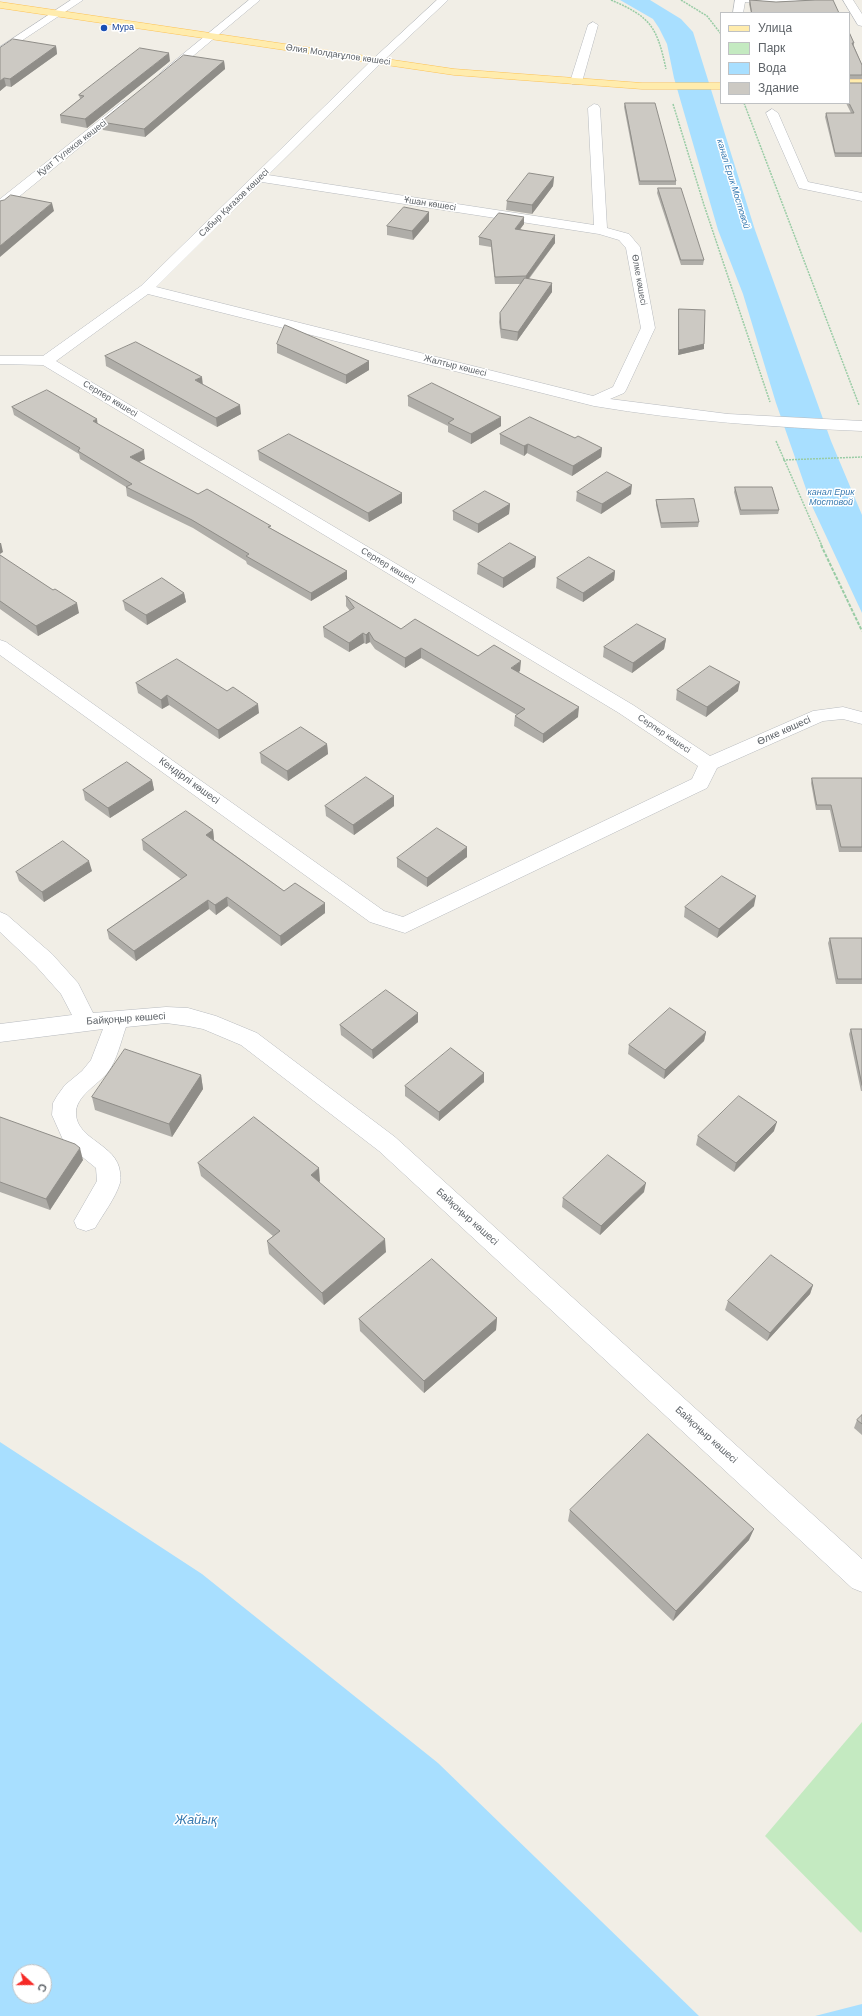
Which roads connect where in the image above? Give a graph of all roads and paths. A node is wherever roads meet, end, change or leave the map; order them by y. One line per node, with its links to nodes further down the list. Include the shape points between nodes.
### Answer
1 (78, 0): 12 (street)
2 (255, 0): 16 (street)
3 (443, 0): 18 (street, Сабыр Қағазов көшесі)
4 (612, 0): 19 (path, via 631,8 649,21 658,35)
5 (681, 0): 15 (path, via 707,16)
6 (740, 0): 11 (street)
7 (749, 0): 8 (street)
8 (813, 0)
9 (848, 0): 13 (street)
10 (0, 5): 12 (main road, Әлия Молдағұлов көшесі)
11 (738, 12)
12 (58, 14): 16 (main road, Әлия Молдағұлов көшесі); 17 (street)
13 (862, 23)
14 (593, 25): 21 (street)
15 (720, 33)
16 (212, 36): 18 (main road, Әлия Молдағұлов көшесі); 20 (street)
17 (0, 52)
18 (377, 61): 21 (main road, Әлия Молдағұлов көшесі, via 454,72); 30 (street, Сабыр Қағазов көшесі)
19 (667, 73)
20 (156, 81)
21 (576, 82): 24 (main road, Әлия Молдағұлов көшесі, via 679,87)
22 (862, 82): 23 (main road)
23 (850, 83)
24 (720, 86)
25 (137, 96): 32 (street, Қуат Түлеков көшесі)
26 (672, 101): 38 (path)
27 (744, 104): 39 (path)
28 (594, 108): 33 (street)
29 (772, 113): 31 (street, via 803,184)
30 (260, 178): 33 (street, Ұшан көшесі); 34 (street, Сабыр Қағазов көшесі)
31 (862, 196)
32 (0, 205)
33 (601, 230): 37 (street, Өлке көшесі, via 624,237 633,247 648,328 619,390)
34 (146, 288): 36 (street, Сабыр Қағазов көшесі); 37 (street, Жалтыр көшесі)
35 (0, 360): 36 (street)
36 (46, 361): 47 (street, Серпер көшесі, via 626,709)
37 (594, 401): 40 (street, Жалтыр көшесі, via 641,410 768,423)
38 (771, 405)
39 (859, 406)
40 (862, 426)
41 (774, 438): 43 (path)
42 (862, 457): 43 (path)
43 (783, 460): 44 (path)
44 (862, 631)
45 (0, 646): 47 (street, Кендірлі көшесі, via 377,916 405,925 700,783)
46 (862, 718): 47 (street, Өлке көшесі, via 843,713 820,715)
47 (709, 764)
48 (0, 920): 50 (street, via 44,960 70,989)
49 (118, 1019): 50 (street, Байқоңыр көшесi); 52 (street, via 102,1064 73,1091 65,1103 64,1115 72,1135 107,1164 109,1182); 53 (street, Байқоңыр көшесi, via 166,1015 188,1017 208,1022 249,1039 387,1144)
50 (86, 1022): 51 (street, Байқоңыр көшесi)
51 (0, 1033)
52 (86, 1221)
53 (862, 1578)

